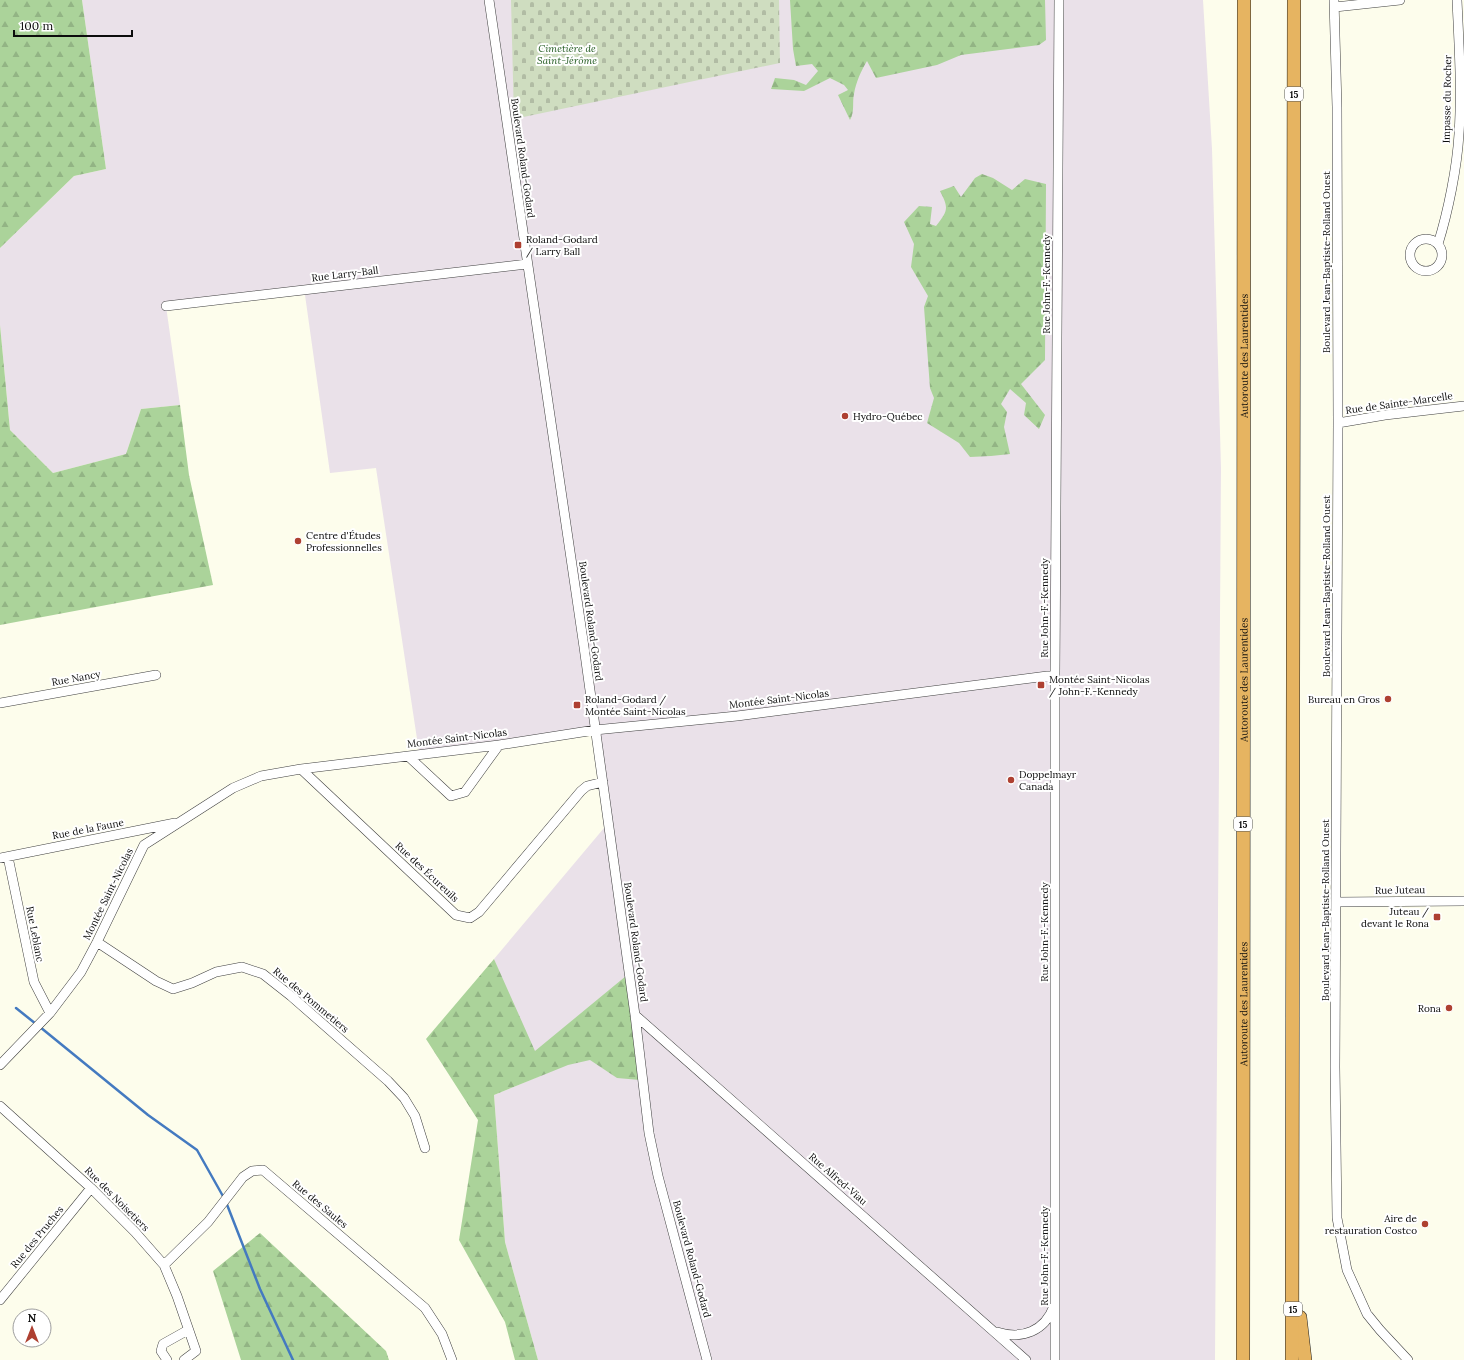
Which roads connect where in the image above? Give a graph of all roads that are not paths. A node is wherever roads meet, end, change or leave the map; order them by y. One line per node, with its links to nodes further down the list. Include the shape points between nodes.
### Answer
1 (489, 0): 11 (street, Boulevard Roland-Godard)
2 (1059, 0): 16 (street, Rue John-F.-Kennedy)
3 (1237, 0): 9 (highway)
4 (1244, 0): 9 (highway, Autoroute des Laurentides / 15)
5 (1294, 0): 34 (highway, 15)
6 (1400, 0): 8 (street)
7 (1457, 0): 10 (street, Impasse du Rocher, via 1459,135 1444,226)
8 (1334, 4): 14 (street, Boulevard Jean-Baptiste-Rolland Ouest, via 1337,107)
9 (1244, 35): 46 (highway, Autoroute des Laurentides / 15)
10 (1438, 244)
11 (528, 264): 12 (street, Rue Larry-Ball); 18 (street, Boulevard Roland-Godard)
12 (166, 306)
13 (1464, 406): 14 (street, Rue de Sainte-Marcelle, via 1385,414)
14 (1338, 423): 26 (street, Boulevard Jean-Baptiste-Rolland Ouest)
15 (156, 675): 17 (street, Rue Nancy)
16 (1055, 675): 18 (street, Montée Saint-Nicolas, via 737,716); 37 (street, Rue John-F.-Kennedy)
17 (0, 703)
18 (595, 730): 19 (street, Montée Saint-Nicolas); 22 (street, Boulevard Roland-Godard)
19 (499, 745): 20 (street, Montée Saint-Nicolas); 20 (street, via 465,792 451,796)
20 (408, 756): 21 (street, Montée Saint-Nicolas)
21 (301, 769): 22 (street, Rue des Écureuils, via 456,915 470,918 479,912 581,791 587,786); 23 (street, Montée Saint-Nicolas, via 262,776 233,788)
22 (603, 782): 29 (street, Boulevard Roland-Godard)
23 (181, 822): 24 (street, Rue de la Faune); 27 (street, Montée Saint-Nicolas, via 144,846)
24 (4, 858): 28 (street, Rue Leblanc, via 34,982)
25 (1464, 901): 26 (street, Rue Juteau)
26 (1336, 902): 49 (street, Boulevard Jean-Baptiste-Rolland Ouest, via 1337,1218 1347,1270 1367,1314)
27 (97, 942): 28 (street, Montée Saint-Nicolas, via 80,972); 32 (street, Rue des Pommetiers, via 156,981 173,988 216,972 242,967 263,974 388,1081 404,1098 415,1116)
28 (50, 1013): 30 (street, Montée Saint-Nicolas)
29 (635, 1015): 39 (street, Rue Alfred-Viau); 43 (street, Boulevard Roland-Godard, via 649,1133)
30 (0, 1065)
31 (0, 1106): 33 (street, Rue des Noisetiers)
32 (425, 1148)
33 (91, 1188): 35 (street, Rue des Noisetiers); 36 (street, Rue des Pruches)
34 (1293, 1258): 47 (highway, 15); 48 (highway)
35 (164, 1265): 38 (street, Rue des Noisetiers); 42 (street, Rue des Saules, via 208,1222 243,1176 252,1171 263,1170 425,1308 442,1334)
36 (0, 1300)
37 (1055, 1304): 39 (street, via 1045,1322 1037,1330 1015,1335); 45 (street, Rue John-F.-Kennedy)
38 (188, 1330): 40 (street, via 162,1344 161,1351); 41 (street, Rue des Noisetiers, via 196,1351)
39 (994, 1331): 44 (street, Rue Alfred-Viau)
40 (167, 1360)
41 (184, 1360)
42 (452, 1360)
43 (707, 1360)
44 (1026, 1360)
45 (1055, 1360)
46 (1243, 1360)
47 (1292, 1360)
48 (1305, 1360)
49 (1408, 1360)

